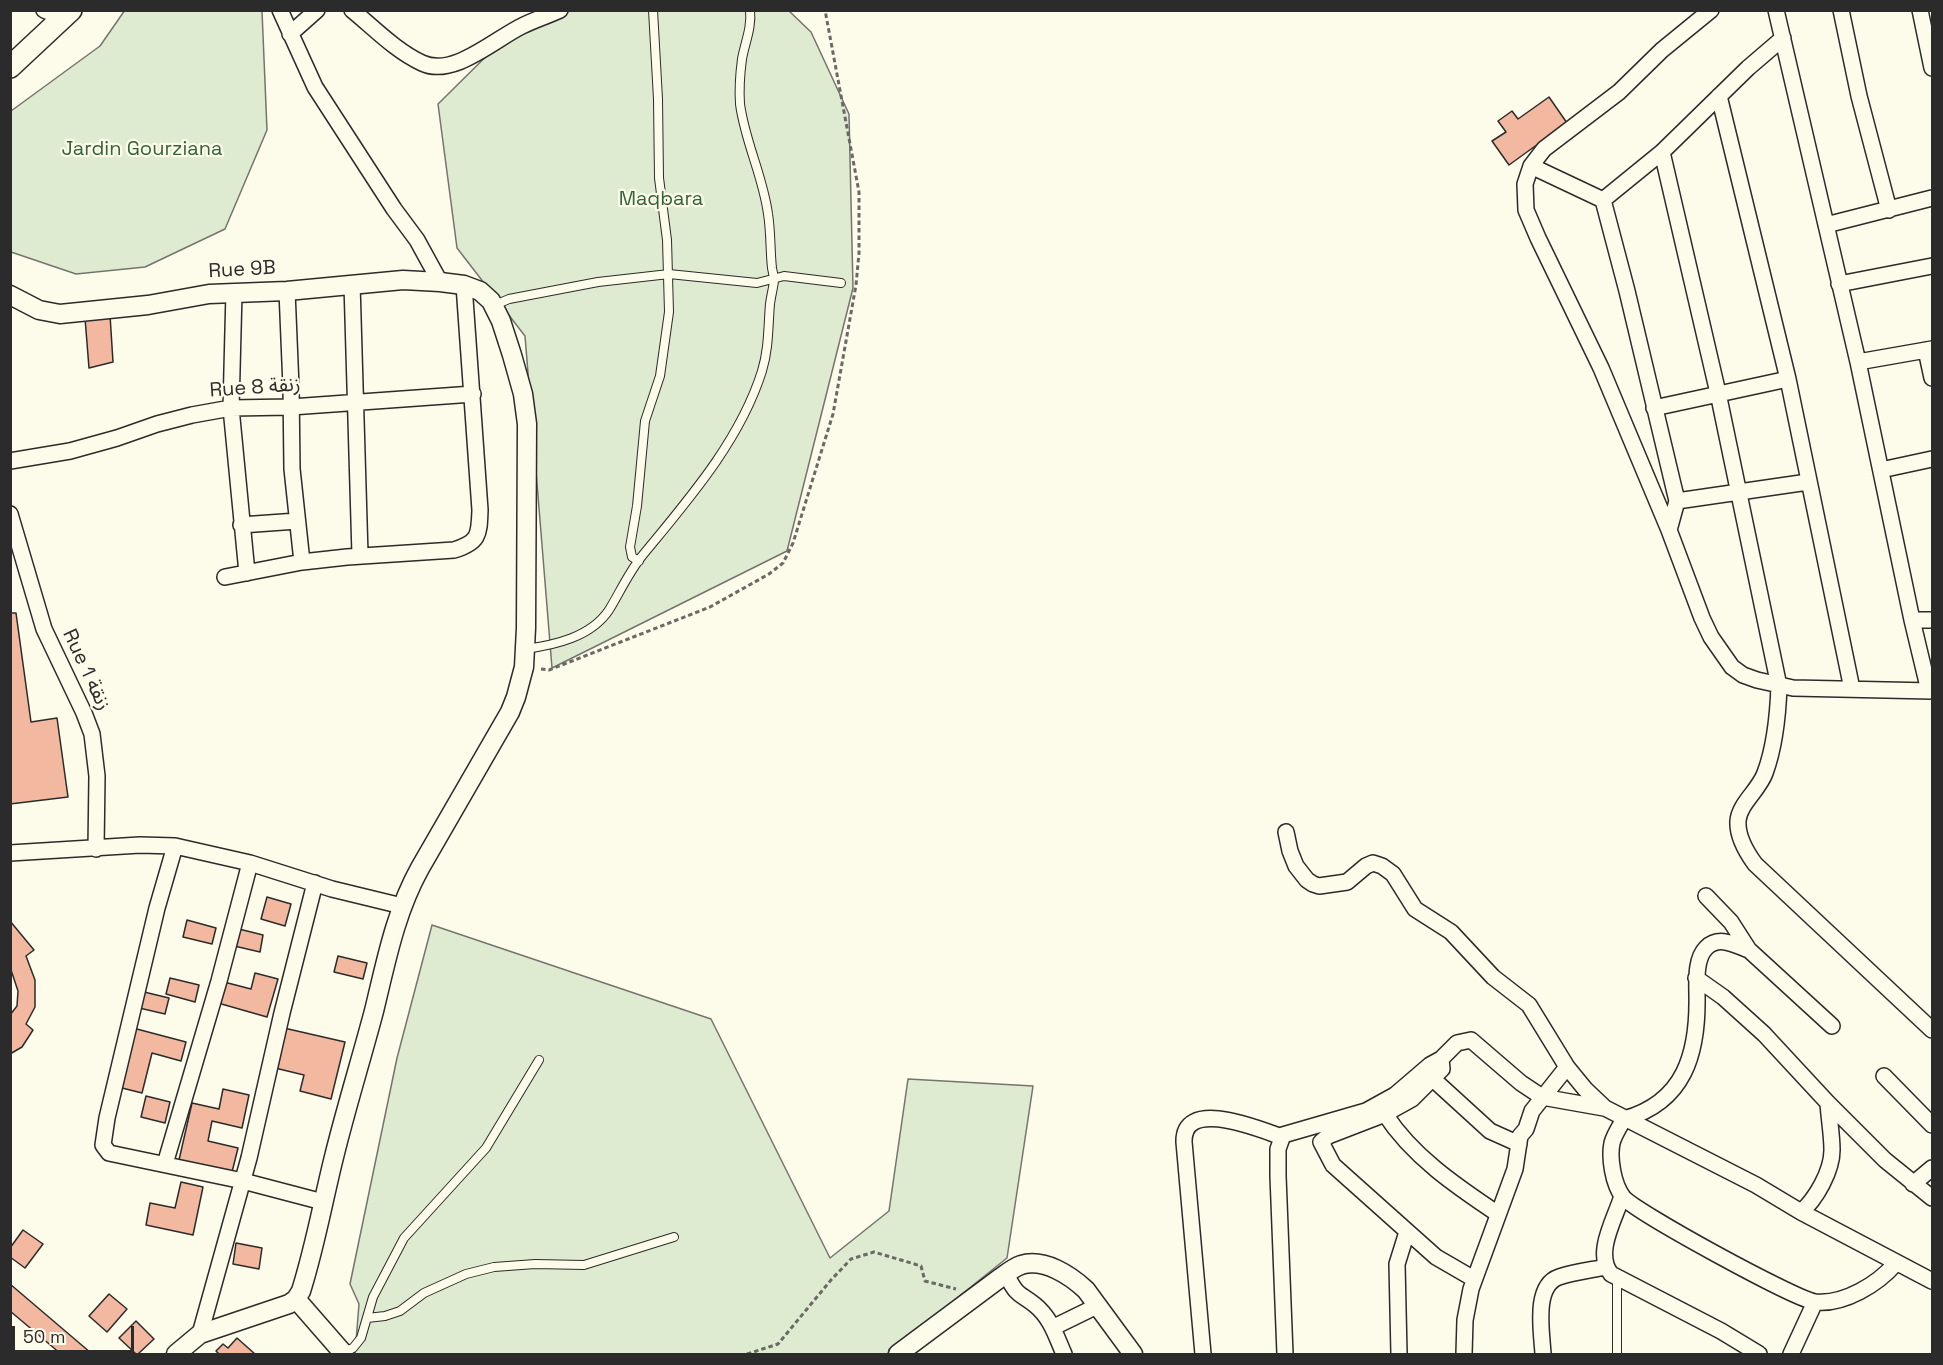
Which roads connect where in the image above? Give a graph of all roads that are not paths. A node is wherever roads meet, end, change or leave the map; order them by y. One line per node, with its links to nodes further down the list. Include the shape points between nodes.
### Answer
1 (44, 10): 12 (street)
2 (280, 10): 13 (street)
3 (317, 10): 13 (street)
4 (352, 10): 5 (street, via 402,50 433,66 458,63)
5 (560, 10)
6 (653, 10): 25 (lane, via 659,178)
7 (750, 10): 26 (lane, via 740,104 765,195)
8 (1711, 10): 19 (street, via 1618,92 1544,149)
9 (1776, 10): 14 (street)
10 (1841, 10): 22 (street)
11 (1920, 10): 16 (street)
12 (68, 14): 15 (main road)
13 (291, 34): 27 (street, via 315,87 417,240)
14 (1783, 38): 17 (street); 23 (street)
15 (10, 67)
16 (1932, 68)
17 (1719, 96): 18 (street); 39 (street)
18 (1662, 152): 21 (street); 40 (street)
19 (1531, 166): 21 (street); 55 (street, via 1524,197 1531,224 1601,368)
20 (1932, 198): 22 (street)
21 (1603, 200): 45 (street)
22 (1889, 210): 23 (street)
23 (1826, 225): 30 (street)
24 (1932, 266): 30 (street)
25 (669, 274): 26 (lane, via 757,283); 35 (lane, via 598,282 509,299); 57 (lane, via 664,358 645,421 630,548 632,557)
26 (774, 279): 28 (lane, via 784,276); 57 (lane, via 769,340 748,409 693,492)
27 (440, 282): 29 (street, Rue 9B); 31 (street, Rue 9B)
28 (841, 283)
29 (352, 284): 33 (street, Rue 9B); 42 (street)
30 (1839, 284): 37 (street)
31 (472, 288): 35 (street); 41 (street)
32 (234, 291): 33 (street, Rue 9B); 34 (street, Rue 9B, via 60,314 39,310); 44 (street)
33 (287, 291): 43 (street)
34 (10, 295)
35 (494, 306): 63 (street, via 523,394 527,424)
36 (1929, 350): 37 (street); 38 (street)
37 (1858, 362): 48 (street)
38 (1932, 378)
39 (1788, 379): 40 (street); 49 (street)
40 (1718, 393): 45 (street); 50 (street)
41 (473, 394): 42 (street, Rue 8 زنقة); 56 (street, via 480,510 476,540 454,550)
42 (354, 402): 43 (street, Rue 8 زنقة); 56 (street)
43 (291, 407): 44 (street, Rue 8 زنقة); 53 (street)
44 (231, 408): 47 (street, Rue 8 زنقة, via 157,424 70,451); 54 (street)
45 (1654, 408): 51 (street)
46 (1932, 459): 48 (street)
47 (10, 461)
48 (1881, 470): 61 (street)
49 (1808, 482): 50 (street); 65 (street)
50 (1739, 494): 51 (street); 64 (street)
51 (1677, 501): 55 (street)
52 (10, 514): 69 (street, Rue 1 زنقة, via 44,629 92,734 97,776)
53 (297, 521): 54 (street); 58 (street)
54 (241, 525): 59 (street)
55 (1669, 530): 64 (street, via 1702,618 1721,654 1743,675)
56 (360, 555): 58 (street)
57 (639, 561): 63 (lane, via 598,621 566,640)
58 (302, 562): 59 (street)
59 (247, 573): 60 (street)
60 (225, 577)
61 (1912, 620): 62 (street); 66 (street)
62 (1932, 620)
63 (525, 649): 74 (street, via 524,667 510,712 409,886)
64 (1779, 686): 65 (street); 78 (street, via 1769,762 1738,822 1746,851 1784,892)
65 (1852, 689): 66 (street)
66 (1931, 691)
67 (1286, 831): 81 (street, via 1296,866 1313,884 1347,882 1373,863 1388,869 1415,909 1443,926 1493,976 1520,996)
68 (175, 846): 69 (street); 71 (street); 92 (street, via 103,1145 110,1153)
69 (96, 849): 70 (street)
70 (10, 853)
71 (250, 863): 72 (street); 92 (street)
72 (315, 883): 74 (street); 94 (street)
73 (1706, 896): 75 (street, via 1731,922)
74 (402, 906): 98 (street)
75 (1749, 950): 76 (street, via 1732,942 1713,943 1701,955); 77 (street)
76 (1696, 978): 85 (street, via 1764,1034); 88 (street, via 1694,1042 1684,1072 1661,1103)
77 (1832, 1026)
78 (1932, 1030)
79 (1441, 1059): 83 (street, via 1442,1069); 84 (street, via 1457,1043 1471,1040); 90 (street, via 1395,1095 1366,1111)
80 (539, 1060): 111 (lane, via 486,1148 404,1238 373,1297)
81 (1567, 1067): 84 (street); 86 (street)
82 (1884, 1076): 89 (street)
83 (1433, 1079): 87 (street, via 1412,1099); 91 (street, via 1490,1131)
84 (1542, 1097): 86 (street); 91 (street)
85 (1828, 1103): 95 (street); 99 (street, via 1832,1153 1813,1201)
86 (1605, 1108): 88 (street)
87 (1385, 1114): 100 (street, via 1395,1130 1424,1158 1457,1187); 101 (street, via 1321,1142 1333,1165)
88 (1624, 1119): 96 (street, via 1612,1143 1616,1183); 99 (street)
89 (1932, 1125)
90 (1282, 1137): 120 (street, via 1212,1118 1194,1121 1185,1131); 121 (street, via 1278,1176)
91 (1519, 1144): 100 (street, via 1515,1168)
92 (165, 1164): 94 (street)
93 (1932, 1168): 95 (street)
94 (243, 1180): 98 (street); 113 (street)
95 (1913, 1184): 97 (street)
96 (1622, 1196): 105 (street, via 1604,1248); 109 (street, via 1642,1212 1719,1255)
97 (1932, 1198)
98 (323, 1202): 108 (street)
99 (1801, 1212): 103 (street)
100 (1498, 1214): 106 (street)
101 (1407, 1232): 106 (street, via 1436,1257); 122 (street, via 1397,1264)
102 (674, 1237): 111 (lane, via 584,1265 494,1267 466,1274 424,1293 400,1311)
103 (1896, 1263): 107 (street); 109 (street, via 1882,1277 1848,1296)
104 (1012, 1269): 110 (street, via 1028,1264 1054,1268 1078,1283); 112 (street, via 1008,1278 1014,1290 1034,1304); 117 (street)
105 (1611, 1272): 114 (street); 124 (street, via 1558,1277 1549,1282 1541,1300); 125 (lane)
106 (1474, 1279): 123 (street, via 1465,1320)
107 (1932, 1281)
108 (296, 1299): 113 (street); 116 (street)
109 (1815, 1302): 127 (street)
110 (1097, 1306): 112 (street); 119 (street)
111 (367, 1318): 116 (lane, via 361,1338)
112 (1054, 1327): 118 (street)
113 (200, 1334): 115 (street)
114 (1739, 1348): 126 (street)
115 (177, 1354)
116 (344, 1354)
117 (898, 1354)
118 (1064, 1354)
119 (1133, 1354)
120 (1203, 1354)
121 (1285, 1354)
122 (1399, 1354)
123 (1464, 1354)
124 (1543, 1354)
125 (1617, 1354)
126 (1759, 1354)
127 (1791, 1354)

